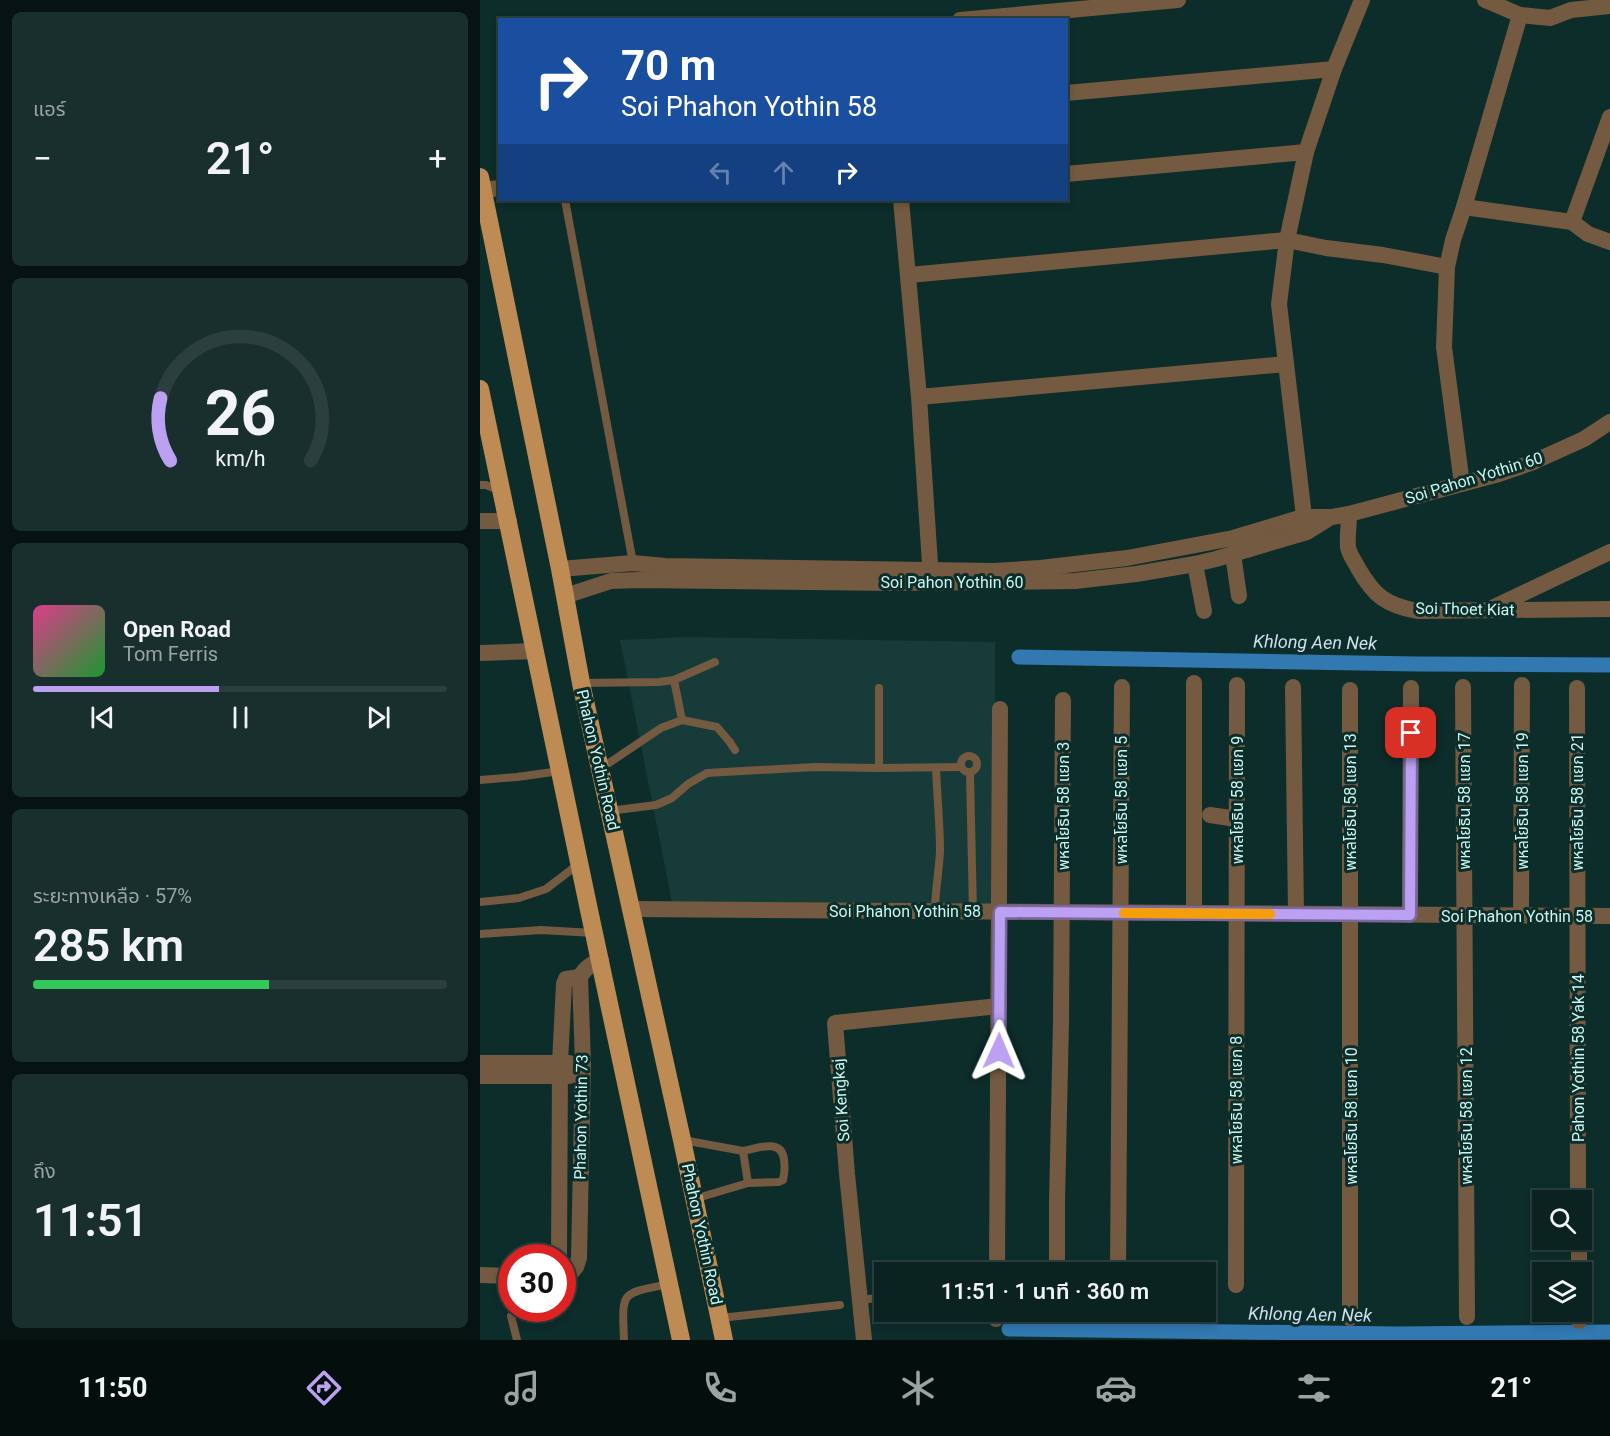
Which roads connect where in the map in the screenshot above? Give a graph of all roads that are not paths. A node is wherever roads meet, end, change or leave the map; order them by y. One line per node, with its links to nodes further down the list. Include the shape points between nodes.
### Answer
1 (1178, 0): 6 (street)
2 (1362, 0): 7 (street)
3 (1485, 0): 5 (street)
4 (1610, 6): 5 (street, via 1571,10 1550,18)
5 (1520, 15): 15 (street)
6 (982, 18)
7 (1334, 69): 8 (street); 10 (street)
8 (1068, 93)
9 (1610, 117): 16 (street)
10 (1306, 152): 11 (street); 17 (street)
11 (1068, 174)
12 (487, 185): 37 (main road, Phahon Yothin Road)
13 (565, 201): 35 (lane)
14 (901, 201): 20 (street)
15 (1464, 207): 16 (street); 19 (street)
16 (1572, 222): 18 (street, via 1588,234)
17 (1287, 240): 19 (street); 20 (street); 21 (street, via 1279,304)
18 (1610, 242)
19 (1447, 267): 26 (street, via 1444,347)
20 (909, 275): 23 (street)
21 (1286, 364): 23 (street); 32 (street)
22 (480, 388): 24 (main road)
23 (919, 397): 38 (street)
24 (483, 419): 28 (main road)
25 (1610, 423): 26 (street, Soi Pahon Yothin 60, via 1531,463)
26 (1462, 484): 29 (street, Soi Pahon Yothin 60)
27 (480, 485): 28 (lane)
28 (501, 491): 31 (main road)
29 (1349, 514): 32 (street, Soi Pahon Yothin 60); 42 (street, Soi Thoet Kiat, via 1348,549 1366,581 1389,602 1417,610)
30 (480, 521): 31 (street)
31 (509, 521): 45 (main road)
32 (1305, 524): 34 (street, Soi Pahon Yothin 60); 38 (street, Soi Pahon Yothin 60, via 1127,558)
33 (1610, 552): 42 (street)
34 (1233, 554): 36 (street, Soi Pahon Yothin 60); 41 (street)
35 (633, 563): 37 (street, Soi Pahon Yothin 60); 39 (street, Soi Pahon Yothin 60)
36 (1195, 564): 38 (street, Soi Pahon Yothin 60, via 1075,581); 44 (street)
37 (560, 569): 40 (main road, Phahon Yothin Road)
38 (931, 576): 39 (street, Soi Pahon Yothin 60)
39 (898, 577): 40 (street, Soi Pahon Yothin 60, via 639,579 611,581)
40 (565, 596): 49 (main road, Phahon Yothin Road)
41 (1239, 596)
42 (1488, 609): 43 (street, Soi Thoet Kiat)
43 (1610, 609)
44 (1204, 611)
45 (534, 651): 46 (street); 68 (main road)
46 (480, 653)
47 (714, 662): 48 (lane)
48 (674, 680): 49 (lane); 62 (lane)
49 (581, 683): 67 (main road, Phahon Yothin Road)
50 (1194, 684): 82 (street)
51 (1237, 686): 73 (street, พหลโยธิน 58 แยก 9)
52 (1522, 686): 88 (street, พหลโยธิน 58 แยก 19)
53 (1122, 687): 81 (street, พหลโยธิน 58 แยก 5)
54 (1293, 687): 84 (street)
55 (1463, 687): 87 (street, พหลโยธิน 58 แยก 17)
56 (879, 688): 65 (lane)
57 (1411, 688): 86 (street)
58 (1577, 688): 89 (street, พหลโยธิน 58 แยก 21)
59 (1350, 690): 85 (street, พหลโยธิน 58 แยก 13)
60 (1063, 700): 80 (street, พหลโยธิน 58 แยก 3)
61 (1000, 709): 79 (street)
62 (682, 720): 63 (lane, via 717,727); 67 (lane, via 661,728)
63 (735, 750)
64 (961, 767): 66 (lane); 69 (lane); 69 (lane, via 964,757 971,756 977,768)
65 (879, 768): 66 (lane); 71 (lane, via 707,773 656,805)
66 (936, 768): 77 (lane, via 940,850)
67 (600, 769): 71 (main road, Phahon Yothin Road)
68 (560, 771): 70 (lane); 74 (main road)
69 (970, 773): 78 (lane)
70 (480, 780)
71 (609, 811): 76 (main road, Phahon Yothin Road)
72 (1210, 815): 73 (street)
73 (1237, 819): 83 (street, พหลโยธิน 58 แยก 9)
74 (580, 863): 75 (lane, via 546,889 519,898); 91 (main road)
75 (480, 903)
76 (631, 909): 77 (street, Soi Phahon Yothin 58); 100 (main road, Phahon Yothin Road)
77 (935, 912): 78 (street, Soi Phahon Yothin 58)
78 (973, 912): 79 (street, Soi Phahon Yothin 58)
79 (1000, 912): 80 (street, Soi Phahon Yothin 58); 95 (street)
80 (1062, 912): 81 (street, Soi Phahon Yothin 58); 107 (street, พหลโยธิน 58 แยก 3)
81 (1120, 913): 82 (street, Soi Phahon Yothin 58); 108 (street, พหลโยธิน 58 แยก 5)
82 (1194, 913): 83 (street, Soi Phahon Yothin 58)
83 (1237, 914): 84 (street, Soi Phahon Yothin 58); 113 (street, พหลโยธิน 58 แยก 8)
84 (1296, 914): 85 (street, Soi Phahon Yothin 58)
85 (1351, 915): 86 (street, Soi Phahon Yothin 58); 119 (street, พหลโยธิน 58 แยก 10)
86 (1410, 915): 87 (street, Soi Phahon Yothin 58)
87 (1465, 915): 88 (street, Soi Phahon Yothin 58); 117 (street, พหลโยธิน 58 แยก 12)
88 (1521, 916): 89 (street, Soi Phahon Yothin 58)
89 (1577, 916): 90 (street, Soi Phahon Yothin 58); 103 (street, Pahon Yothin 58 Yak 14)
90 (1610, 916)
91 (594, 933): 92 (lane, via 541,930); 93 (main road)
92 (480, 934)
93 (601, 960): 94 (street, via 590,965); 112 (main road)
94 (580, 977): 97 (street, via 566,979 564,984); 98 (street, Phahon Yothin 73)
95 (999, 1006): 106 (street); 115 (street, Soi Kengkaj, via 836,1023)
96 (480, 1063): 97 (street)
97 (560, 1070): 98 (street); 99 (street); 105 (street)
98 (582, 1070): 109 (street, Phahon Yothin 73)
99 (480, 1076)
100 (682, 1140): 101 (lane); 104 (main road, Phahon Yothin Road)
101 (743, 1151): 102 (lane); 102 (lane, via 775,1146 783,1152 783,1179)
102 (748, 1183): 104 (lane)
103 (1578, 1190)
104 (694, 1199): 118 (main road, Phahon Yothin Road)
105 (559, 1244)
106 (997, 1262)
107 (1057, 1262)
108 (1118, 1262)
109 (576, 1267)
110 (480, 1275): 111 (street)
111 (498, 1276)
112 (669, 1284): 122 (lane, via 627,1296 622,1311); 123 (main road)
113 (1236, 1286)
114 (874, 1298): 115 (lane)
115 (861, 1300): 125 (street, Soi Kengkaj)
116 (840, 1305): 118 (lane)
117 (1467, 1317)
118 (720, 1318): 124 (main road, Phahon Yothin Road)
119 (1350, 1318)
120 (513, 1322): 121 (lane)
121 (517, 1340)
122 (624, 1340)
123 (681, 1340)
124 (724, 1340)
125 (864, 1340)

